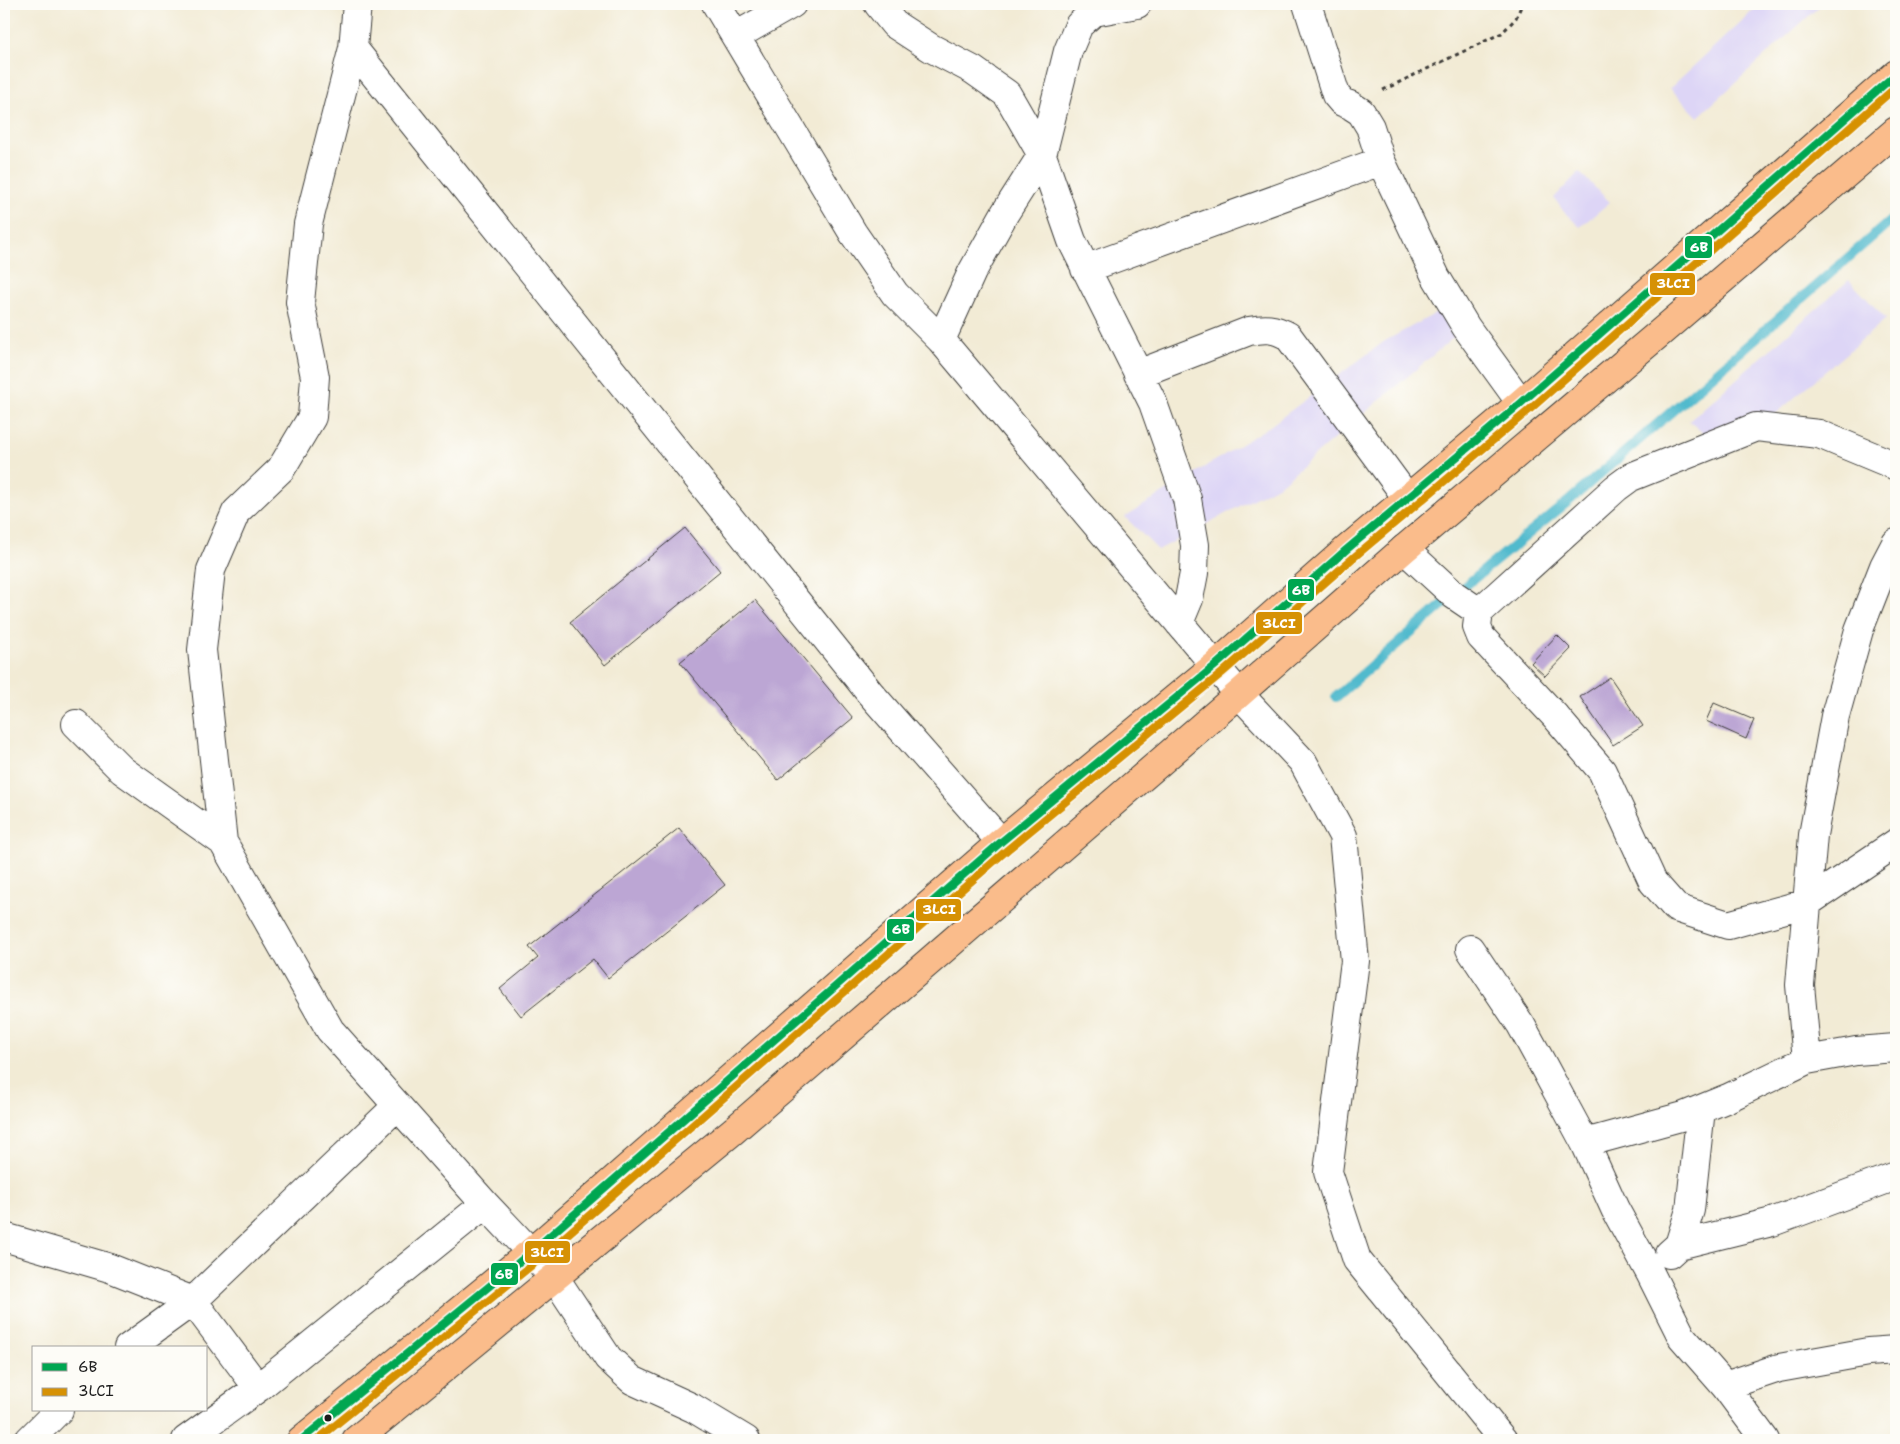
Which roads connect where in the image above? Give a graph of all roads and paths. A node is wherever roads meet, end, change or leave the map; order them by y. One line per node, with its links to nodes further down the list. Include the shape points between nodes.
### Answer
1 (357, 4): 9 (street)
2 (716, 4): 8 (street)
3 (792, 4): 8 (street)
4 (878, 4): 13 (street, via 894,24 1007,94)
5 (1137, 4): 13 (street, via 1094,12 1079,25 1068,51)
6 (1307, 4): 11 (street, via 1336,95)
7 (1522, 4): 11 (path, via 1516,18 1502,33)
8 (736, 36): 16 (street, via 853,233 895,294)
9 (354, 48): 28 (street, via 308,224 300,302 315,377 312,417 280,470 236,512 211,570 202,650); 29 (street, via 870,693)
10 (1896, 74): 18 (main road)
11 (1350, 105): 14 (street, via 1361,112 1370,127)
12 (1896, 131): 22 (main road)
13 (1042, 155): 15 (street); 16 (street, via 972,272)
14 (1381, 161): 15 (street); 18 (street, via 1436,277 1466,327)
15 (1085, 269): 17 (street)
16 (941, 340): 24 (street)
17 (1138, 374): 20 (street, via 1249,331 1276,330 1288,336); 24 (street, via 1153,403 1192,522 1194,574 1189,599)
18 (1521, 403): 20 (main road)
19 (1896, 466): 23 (street, via 1819,434 1756,427 1746,430 1630,477)
20 (1408, 499): 25 (main road)
21 (1896, 543): 31 (street, via 1859,630 1835,716 1813,835)
22 (1404, 549): 23 (street, via 1454,595); 26 (main road)
23 (1479, 612): 31 (street, via 1477,627 1481,637 1602,771 1653,882 1676,908 1728,925)
24 (1179, 623): 25 (street)
25 (1216, 664): 26 (street); 29 (main road)
26 (1240, 694): 44 (main road, via 734,1131); 56 (street, via 1303,762 1343,836 1355,961 1328,1172 1357,1260)
27 (76, 724): 28 (street, via 122,770)
28 (223, 842): 35 (street, via 330,1030)
29 (1001, 842): 42 (main road)
30 (1896, 843): 31 (street)
31 (1807, 903): 34 (street, via 1800,986)
32 (1470, 949): 37 (street, via 1521,1025)
33 (1896, 1048): 34 (street)
34 (1807, 1060): 36 (street)
35 (397, 1106): 39 (street); 45 (street)
36 (1701, 1109): 37 (street); 41 (street, via 1690,1210)
37 (1585, 1143): 43 (street, via 1614,1209)
38 (1896, 1176): 41 (street, via 1772,1222)
39 (485, 1204): 42 (street); 49 (street)
40 (4, 1237): 45 (street, via 110,1268)
41 (1679, 1244): 43 (street)
42 (530, 1253): 44 (street); 53 (main road)
43 (1650, 1273): 48 (street, via 1682,1337)
44 (555, 1278): 54 (main road); 55 (street, via 608,1358 632,1380 693,1408)
45 (193, 1301): 46 (street); 49 (street)
46 (131, 1346)
47 (1896, 1350): 48 (street, via 1779,1368)
48 (1725, 1386): 57 (street)
49 (258, 1388): 52 (street)
50 (57, 1412): 51 (street)
51 (29, 1440)
52 (186, 1440)
53 (300, 1440)
54 (356, 1440)
55 (746, 1440)
56 (1503, 1440)
57 (1765, 1440)

